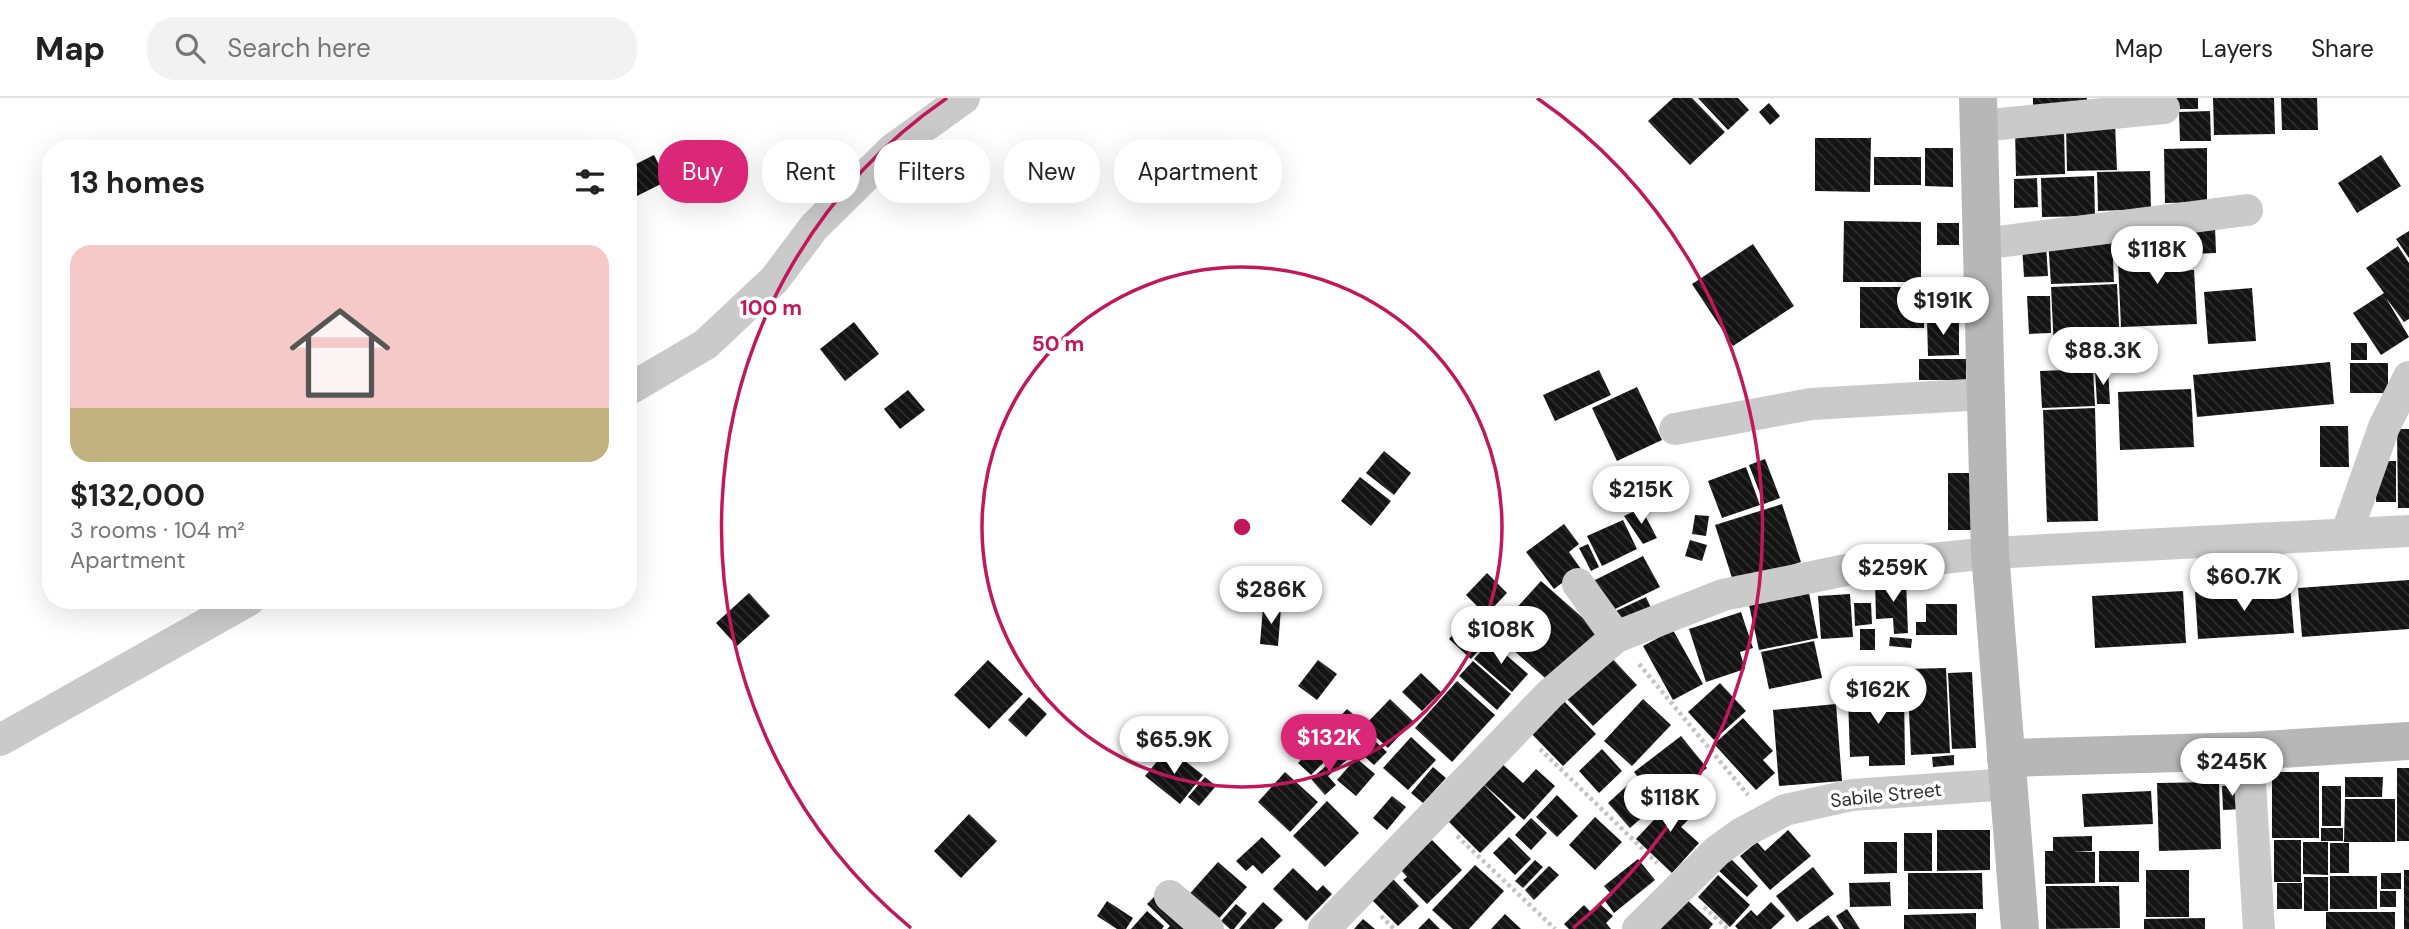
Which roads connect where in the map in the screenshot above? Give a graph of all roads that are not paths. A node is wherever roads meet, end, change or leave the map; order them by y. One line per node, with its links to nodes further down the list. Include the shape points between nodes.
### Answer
1 (964, 98): 7 (street, via 893,149 814,228 775,279 706,344)
2 (2164, 108): 3 (street)
3 (1979, 112): 5 (street)
4 (2247, 210): 5 (street)
5 (1982, 244): 8 (street)
6 (2409, 377): 11 (street, via 2384,427)
7 (637, 385)
8 (1986, 394): 9 (street, via 1811,404); 12 (street)
9 (1675, 429)
10 (2409, 531): 11 (street)
11 (2347, 532): 12 (street)
12 (1990, 553): 15 (street, via 1866,566 1723,594); 19 (street)
13 (1578, 584): 15 (street)
14 (233, 609): 16 (street)
15 (1616, 637): 22 (street, via 1550,694)
16 (0, 740)
17 (2409, 741): 18 (street)
18 (2248, 751): 19 (street); 25 (street)
19 (2008, 771): 23 (street, Sabile Street, via 1785,810 1717,851); 24 (street)
20 (1170, 895): 21 (street)
21 (1208, 929)
22 (1324, 929)
23 (1638, 929)
24 (2020, 929)
25 (2259, 929)

